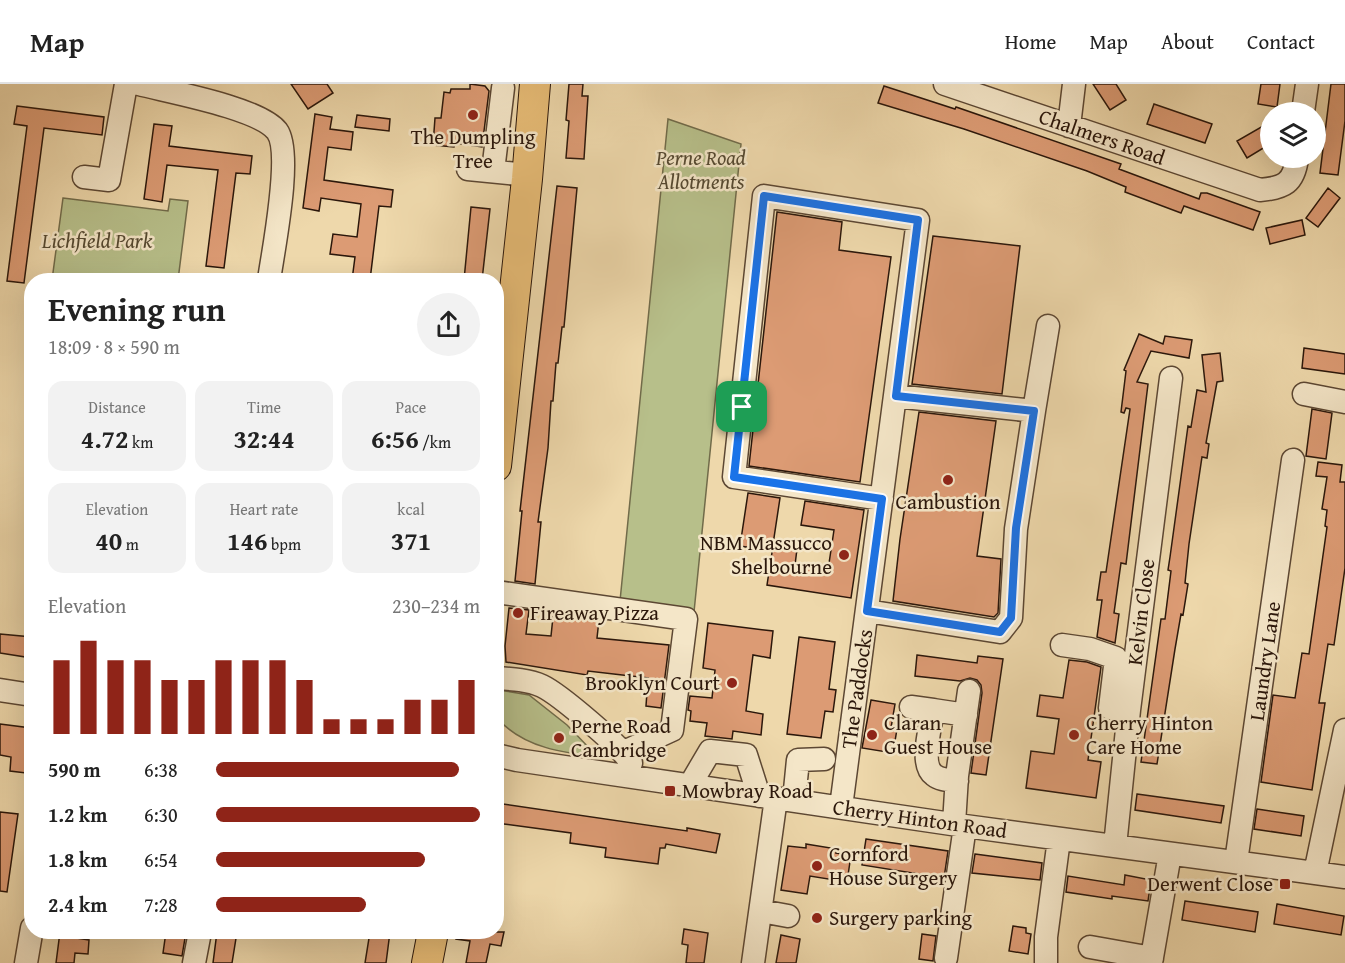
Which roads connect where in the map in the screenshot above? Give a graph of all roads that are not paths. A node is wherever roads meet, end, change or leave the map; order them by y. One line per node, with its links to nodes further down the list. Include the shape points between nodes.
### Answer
1 (126, 84): 14 (street, via 109,180)
2 (139, 84): 15 (street, via 248,113 278,132 284,170)
3 (945, 84): 9 (street, Chalmers Road)
4 (1074, 84): 9 (street)
5 (1307, 84): 8 (street)
6 (494, 86): 7 (street); 12 (street)
7 (534, 90): 13 (main road)
8 (1304, 102)
9 (1069, 126): 10 (street, Chalmers Road, via 1260,190 1281,187)
10 (1295, 168)
11 (468, 169): 12 (street)
12 (493, 171): 13 (street)
13 (527, 175): 18 (main road)
14 (84, 177)
15 (270, 273)
16 (1048, 326): 22 (street)
17 (1171, 378): 32 (street, Kelvin Close)
18 (504, 391)
19 (1304, 394): 21 (street)
20 (896, 396): 22 (street); 24 (street, The Paddocks); 24 (street, The Paddocks, via 918,220 764,196 734,477)
21 (1345, 402)
22 (1034, 411): 26 (street, via 1016,528 1011,618 1000,632)
23 (1293, 460): 47 (street, Laundry Lane)
24 (882, 499): 26 (street, The Paddocks)
25 (504, 593): 35 (street, via 686,619 672,730)
26 (867, 611): 42 (street, The Paddocks)
27 (1062, 645): 32 (street, via 1116,658 1110,708)
28 (504, 678): 35 (street, via 542,686)
29 (0, 690): 31 (street)
30 (969, 691): 33 (street)
31 (24, 694)
32 (1129, 710): 45 (street, Kelvin Close)
33 (966, 715): 39 (street); 39 (street, via 922,708 927,767 934,775)
34 (1345, 730): 48 (street)
35 (624, 752): 38 (street, via 632,764)
36 (504, 757): 38 (street, Cherry Hinton Road)
37 (824, 759): 41 (street, via 798,760)
38 (632, 776): 40 (street, Cherry Hinton Road)
39 (957, 781): 43 (street)
40 (690, 785): 41 (street, Cherry Hinton Road); 41 (street, via 710,751 746,755)
41 (776, 798): 42 (street, Cherry Hinton Road); 50 (street)
42 (841, 807): 43 (street, Cherry Hinton Road)
43 (960, 825): 44 (street, Cherry Hinton Road); 56 (street)
44 (1059, 838): 45 (street, Cherry Hinton Road); 62 (street)
45 (1115, 846): 46 (street, Cherry Hinton Road)
46 (1170, 854): 47 (street, Cherry Hinton Road); 57 (street)
47 (1236, 862): 48 (street, Cherry Hinton Road)
48 (1315, 873): 49 (street, Cherry Hinton Road)
49 (1345, 877)
50 (761, 911): 51 (street); 61 (street)
51 (788, 916)
52 (30, 939): 58 (street)
53 (199, 939): 59 (street)
54 (432, 939): 60 (main road)
55 (1090, 947): 57 (street)
56 (946, 958)
57 (1152, 960)
58 (26, 963)
59 (194, 963)
60 (427, 963)
61 (753, 963)
62 (1046, 963)

